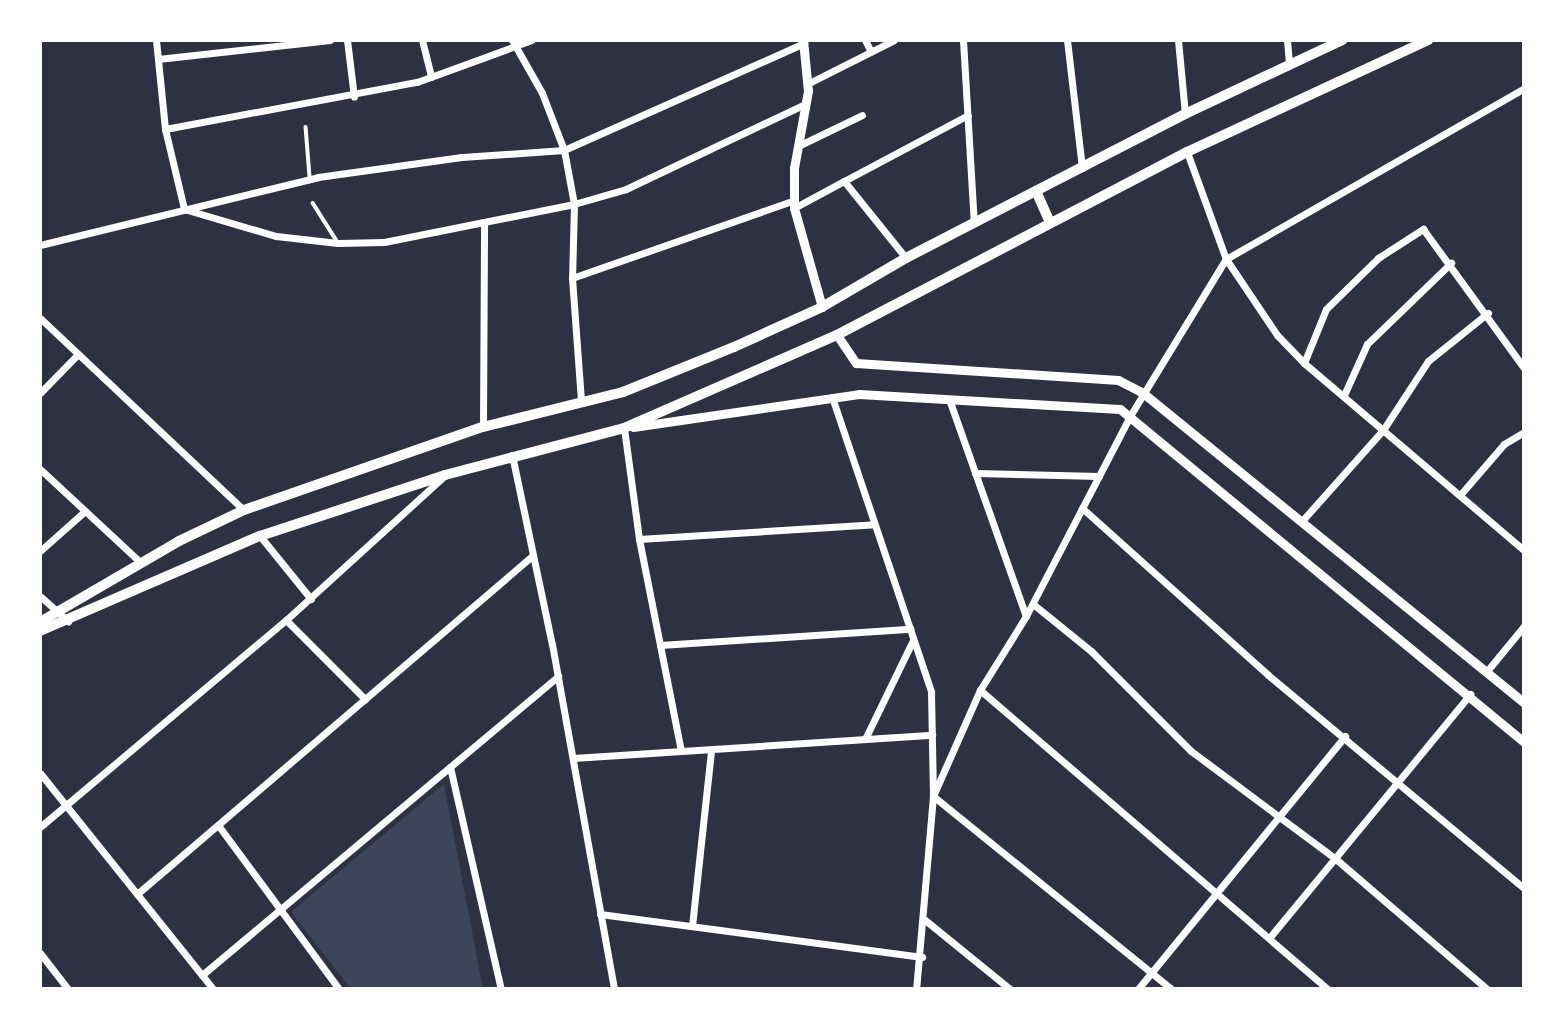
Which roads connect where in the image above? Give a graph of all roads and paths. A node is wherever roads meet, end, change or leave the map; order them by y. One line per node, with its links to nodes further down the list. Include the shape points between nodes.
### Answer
1 (156, 40): 17 (street)
2 (330, 40): 17 (street)
3 (347, 40): 22 (street)
4 (422, 40): 19 (street)
5 (532, 40): 15 (street)
6 (865, 40): 16 (street)
7 (894, 40): 16 (street)
8 (964, 40): 26 (street)
9 (1067, 40): 32 (street)
10 (1178, 40): 24 (street)
11 (1287, 40): 18 (street)
12 (1342, 40): 18 (main road)
13 (1428, 40): 31 (main road)
14 (804, 42): 20 (street); 30 (street)
15 (514, 44): 19 (street); 30 (street, via 542,93)
16 (871, 52): 20 (street)
17 (158, 59): 28 (street)
18 (1289, 65): 24 (main road)
19 (431, 77): 22 (street)
20 (807, 84): 23 (street)
21 (1524, 88): 46 (street)
22 (354, 97): 28 (street)
23 (805, 104): 29 (street); 37 (street, via 626,189)
24 (1185, 114): 32 (main road)
25 (862, 115): 29 (street)
26 (968, 116): 34 (street); 41 (street)
27 (306, 127): 33 (lane)
28 (165, 129): 39 (street)
29 (798, 146): 38 (street)
30 (564, 150): 33 (street, via 462,157); 37 (street)
31 (1187, 152): 42 (main road); 46 (street)
32 (1082, 168): 35 (main road)
33 (310, 179): 39 (street)
34 (844, 181): 38 (street); 45 (street)
35 (1036, 191): 41 (main road); 42 (main road)
36 (313, 203): 43 (lane)
37 (574, 204): 40 (street); 48 (street)
38 (794, 204): 48 (street); 49 (street)
39 (184, 209): 43 (street, via 276,236); 44 (street)
40 (484, 222): 43 (street, via 384,242); 63 (street)
41 (974, 223): 45 (main road)
42 (1051, 223): 52 (main road)
43 (338, 243)
44 (40, 245)
45 (906, 258): 49 (main road)
46 (1226, 259): 54 (street, via 1277,335); 57 (street)
47 (1451, 263): 50 (street); 54 (street, via 1423,229 1378,258 1326,309); 58 (street, via 1367,344)
48 (572, 278): 61 (street)
49 (822, 307): 61 (main road, via 623,392)
50 (1488, 313): 55 (street); 65 (street, via 1428,361)
51 (40, 318): 53 (street)
52 (837, 335): 57 (street, via 856,363 1118,380); 64 (main road)
53 (78, 354): 56 (street); 74 (street)
54 (1304, 363): 58 (street)
55 (1524, 368)
56 (40, 393)
57 (1143, 393): 62 (street); 76 (street)
58 (1344, 395): 65 (street)
59 (832, 397): 60 (street); 64 (street); 77 (street)
60 (949, 399): 62 (street, via 1120,409); 69 (street)
61 (581, 402): 63 (main road)
62 (1130, 416): 71 (street); 101 (street)
63 (483, 427): 74 (main road)
64 (624, 428): 67 (main road); 79 (street)
65 (1383, 430): 72 (street); 76 (street)
66 (1524, 432): 72 (street, via 1504,444)
67 (512, 455): 70 (main road); 82 (street)
68 (40, 469): 75 (street)
69 (975, 472): 71 (street); 89 (street)
70 (445, 475): 78 (main road); 85 (street)
71 (1099, 476): 73 (street)
72 (1460, 495): 80 (street)
73 (1082, 508): 86 (street); 105 (street, via 1268,675)
74 (244, 510): 83 (main road)
75 (85, 511): 81 (street); 83 (street)
76 (1301, 522): 98 (street)
77 (875, 524): 79 (street); 94 (street)
78 (260, 536): 85 (street); 91 (main road)
79 (639, 539): 97 (street)
80 (1524, 550)
81 (40, 551)
82 (532, 556): 99 (street); 102 (street)
83 (141, 563): 87 (main road)
84 (40, 596): 87 (street)
85 (311, 599): 90 (street)
86 (1032, 604): 89 (street); 116 (street, via 1091,651 1191,751)
87 (57, 611): 88 (main road); 91 (street)
88 (43, 616): 92 (street)
89 (1026, 616): 100 (street)
90 (286, 620): 102 (street); 115 (street)
91 (68, 621): 92 (main road)
92 (57, 624): 95 (main road)
93 (1524, 626): 98 (street)
94 (910, 629): 96 (street); 97 (street)
95 (40, 631)
96 (913, 639): 104 (street, via 931,692); 106 (street)
97 (660, 645): 109 (street)
98 (1487, 671): 103 (street)
99 (558, 677): 110 (street); 111 (street)
100 (980, 691): 114 (street); 121 (street)
101 (1470, 694): 107 (street); 113 (street)
102 (365, 699): 117 (street)
103 (1524, 703)
104 (932, 735): 106 (street); 114 (street)
105 (1345, 736): 113 (street); 116 (street)
106 (865, 739): 108 (street)
107 (1524, 742)
108 (711, 750): 109 (street); 126 (street)
109 (681, 751): 110 (street)
110 (573, 758): 124 (street)
111 (450, 767): 123 (street); 135 (street)
112 (40, 773): 115 (street)
113 (1399, 780): 119 (street); 120 (street)
114 (933, 796): 125 (street); 130 (street)
115 (66, 804): 118 (street); 122 (street)
116 (1279, 816): 119 (street); 121 (street)
117 (218, 825): 122 (street); 123 (street)
118 (40, 827)
119 (1337, 860): 127 (street); 142 (street)
120 (1524, 888)
121 (1219, 893): 127 (street); 130 (street)
122 (137, 894): 131 (street)
123 (279, 909): 131 (street); 134 (street)
124 (600, 914): 126 (street); 136 (street)
125 (925, 920): 129 (street); 138 (street)
126 (692, 926): 129 (street)
127 (1270, 937): 141 (street)
128 (40, 953): 132 (street)
129 (922, 957): 137 (street)
130 (1152, 972): 139 (street); 140 (street)
131 (202, 975): 133 (street)
132 (68, 989)
133 (213, 989)
134 (339, 989)
135 (501, 989)
136 (614, 989)
137 (916, 989)
138 (1010, 989)
139 (1138, 989)
140 (1171, 989)
141 (1328, 989)
142 (1487, 989)

